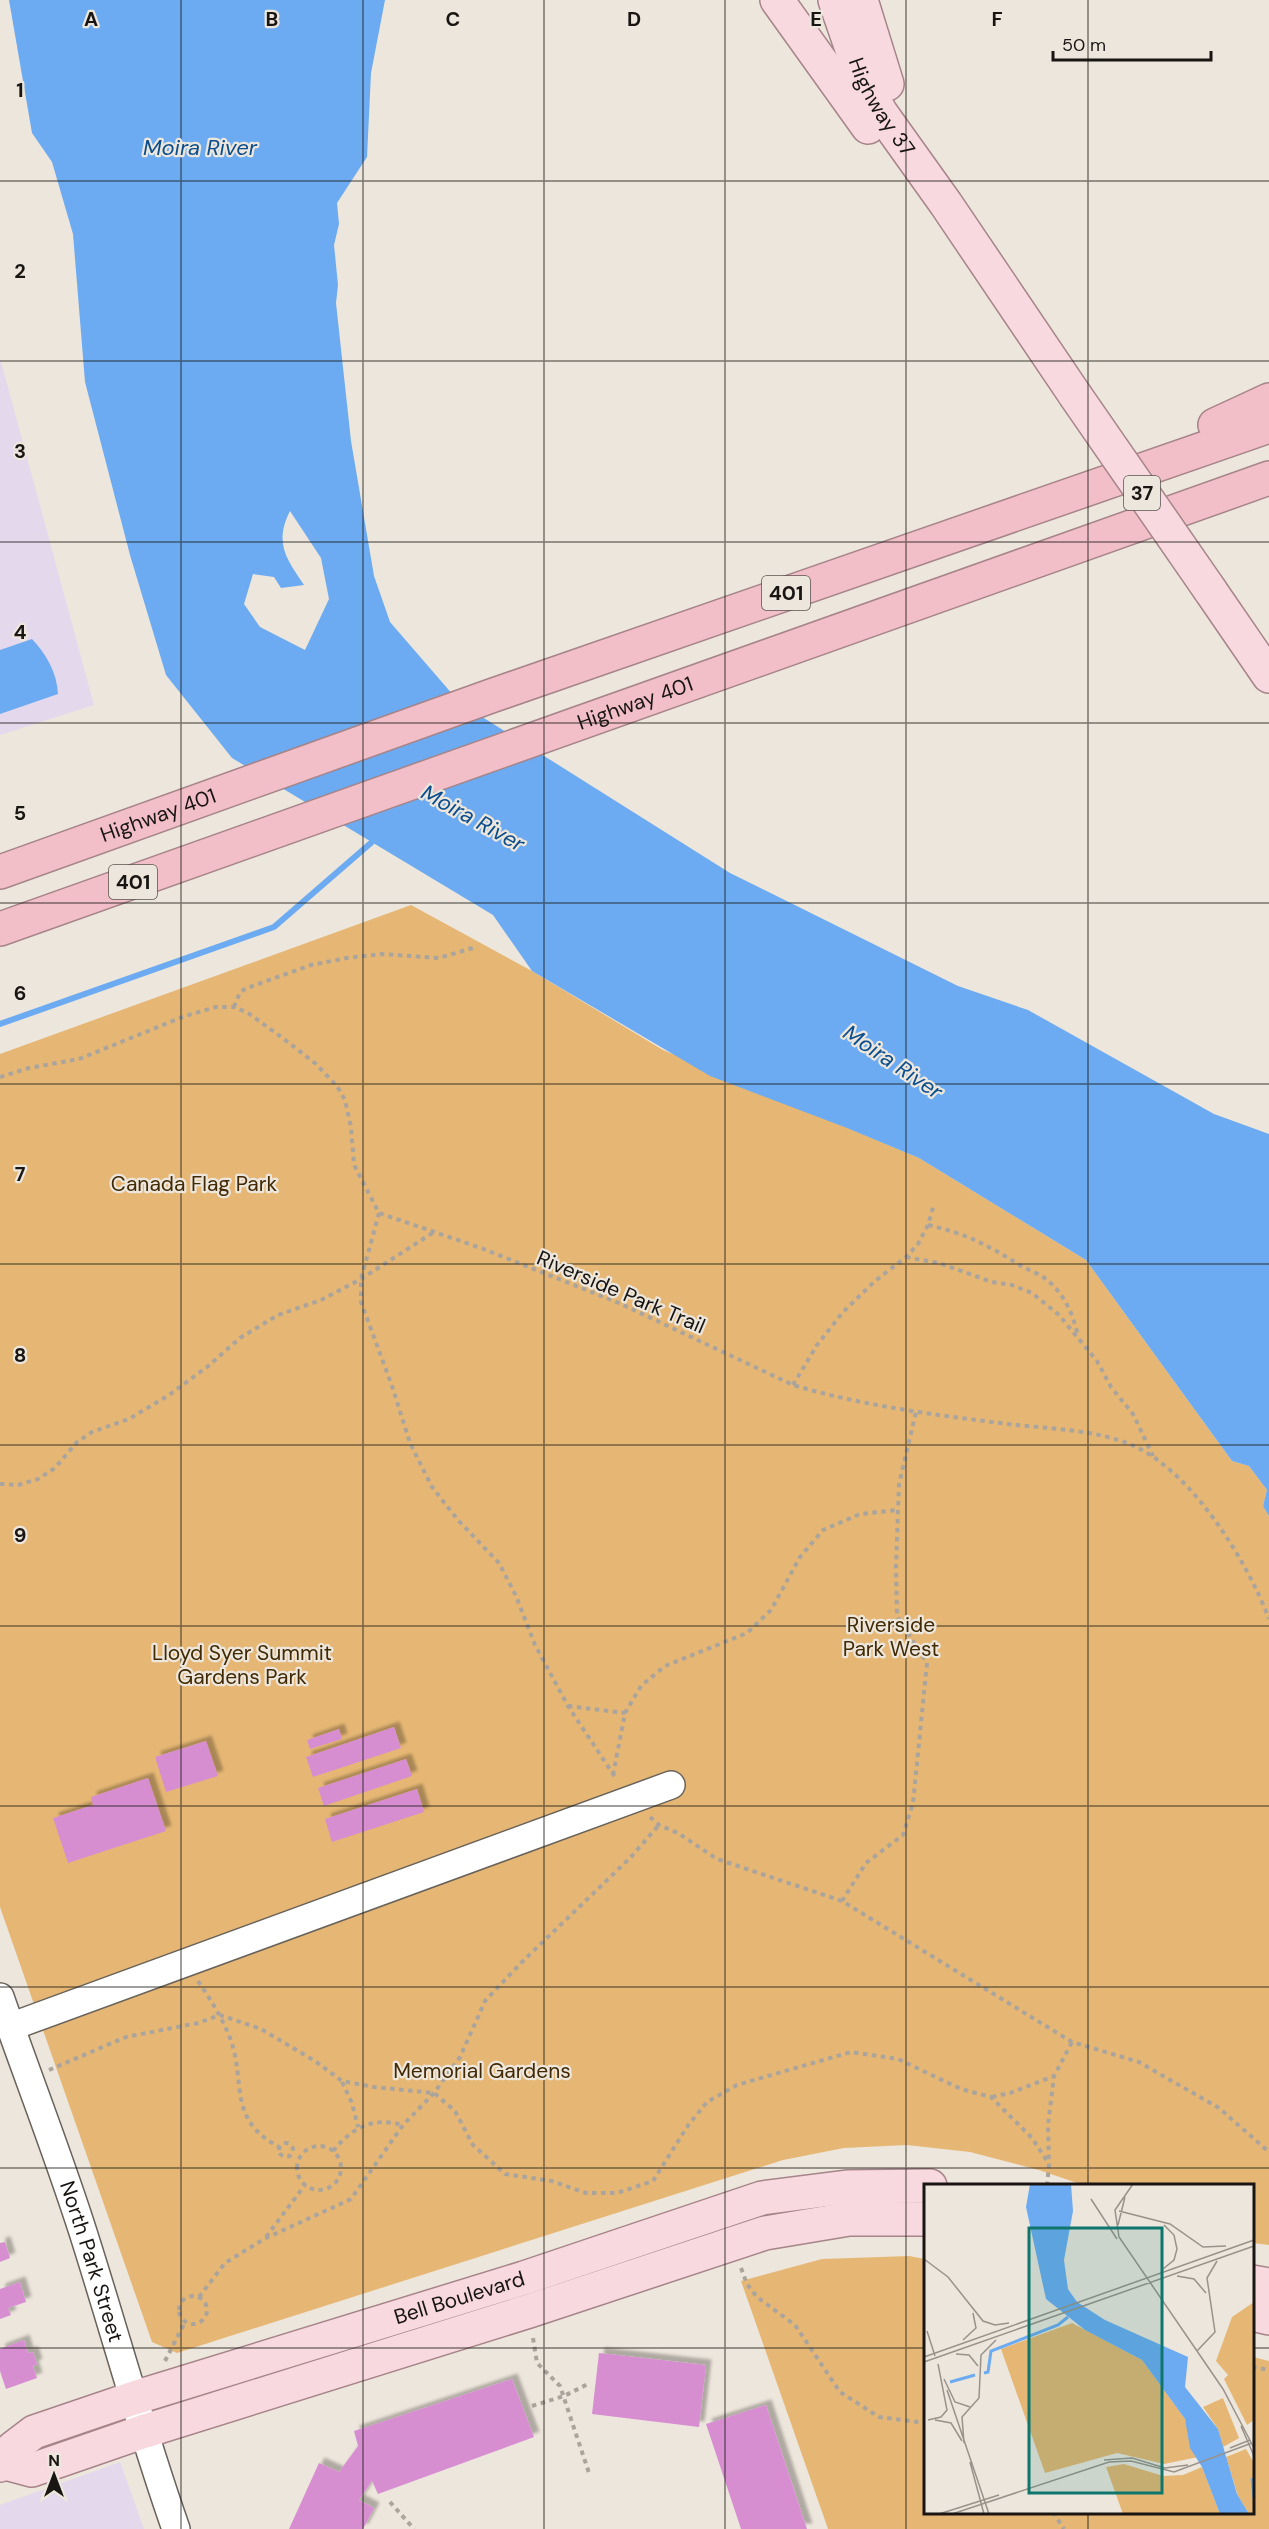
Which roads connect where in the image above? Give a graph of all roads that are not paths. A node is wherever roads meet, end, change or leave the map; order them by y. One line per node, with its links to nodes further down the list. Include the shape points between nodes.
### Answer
1 (777, 0): 5 (main road, via 902,172)
2 (834, 0): 4 (main road, Highway 37 / 37, via 848,45 872,98)
3 (861, 0): 4 (main road, Highway 37 / 37, via 888,87)
4 (946, 204): 5 (main road, Highway 37 / 37)
5 (1033, 335): 12 (main road, Highway 37 / 37, bridge)
6 (1269, 400): 9 (highway)
7 (1269, 426): 9 (highway, Highway 401 / 401)
8 (1269, 478): 11 (highway, Highway 401 / 401)
9 (1081, 490): 13 (highway, Highway 401 / 401)
10 (1269, 492): 11 (highway)
11 (1061, 551): 16 (highway, Highway 401 / 401)
12 (1269, 676)
13 (197, 802): 14 (highway); 15 (highway, Highway 401 / 401)
14 (0, 849)
15 (0, 872)
16 (7, 927)
17 (671, 1785): 19 (street)
18 (0, 1997): 19 (street, North Park Street)
19 (10, 2027): 26 (street, North Park Street, via 81,2226)
20 (924, 2186): 26 (main road, Bell Boulevard, via 847,2187 762,2198 524,2278)
21 (924, 2219): 27 (main road, Bell Boulevard, via 849,2219 765,2233)
22 (1254, 2282): 23 (main road)
23 (1269, 2285)
24 (1254, 2314): 25 (main road)
25 (1269, 2318)
26 (134, 2398): 27 (street, North Park Street); 28 (main road, Bell Boulevard, via 34,2432 14,2448)
27 (142, 2432): 28 (main road, Bell Boulevard, via 32,2470); 29 (street, North Park Street)
28 (3, 2464)
29 (176, 2529)

